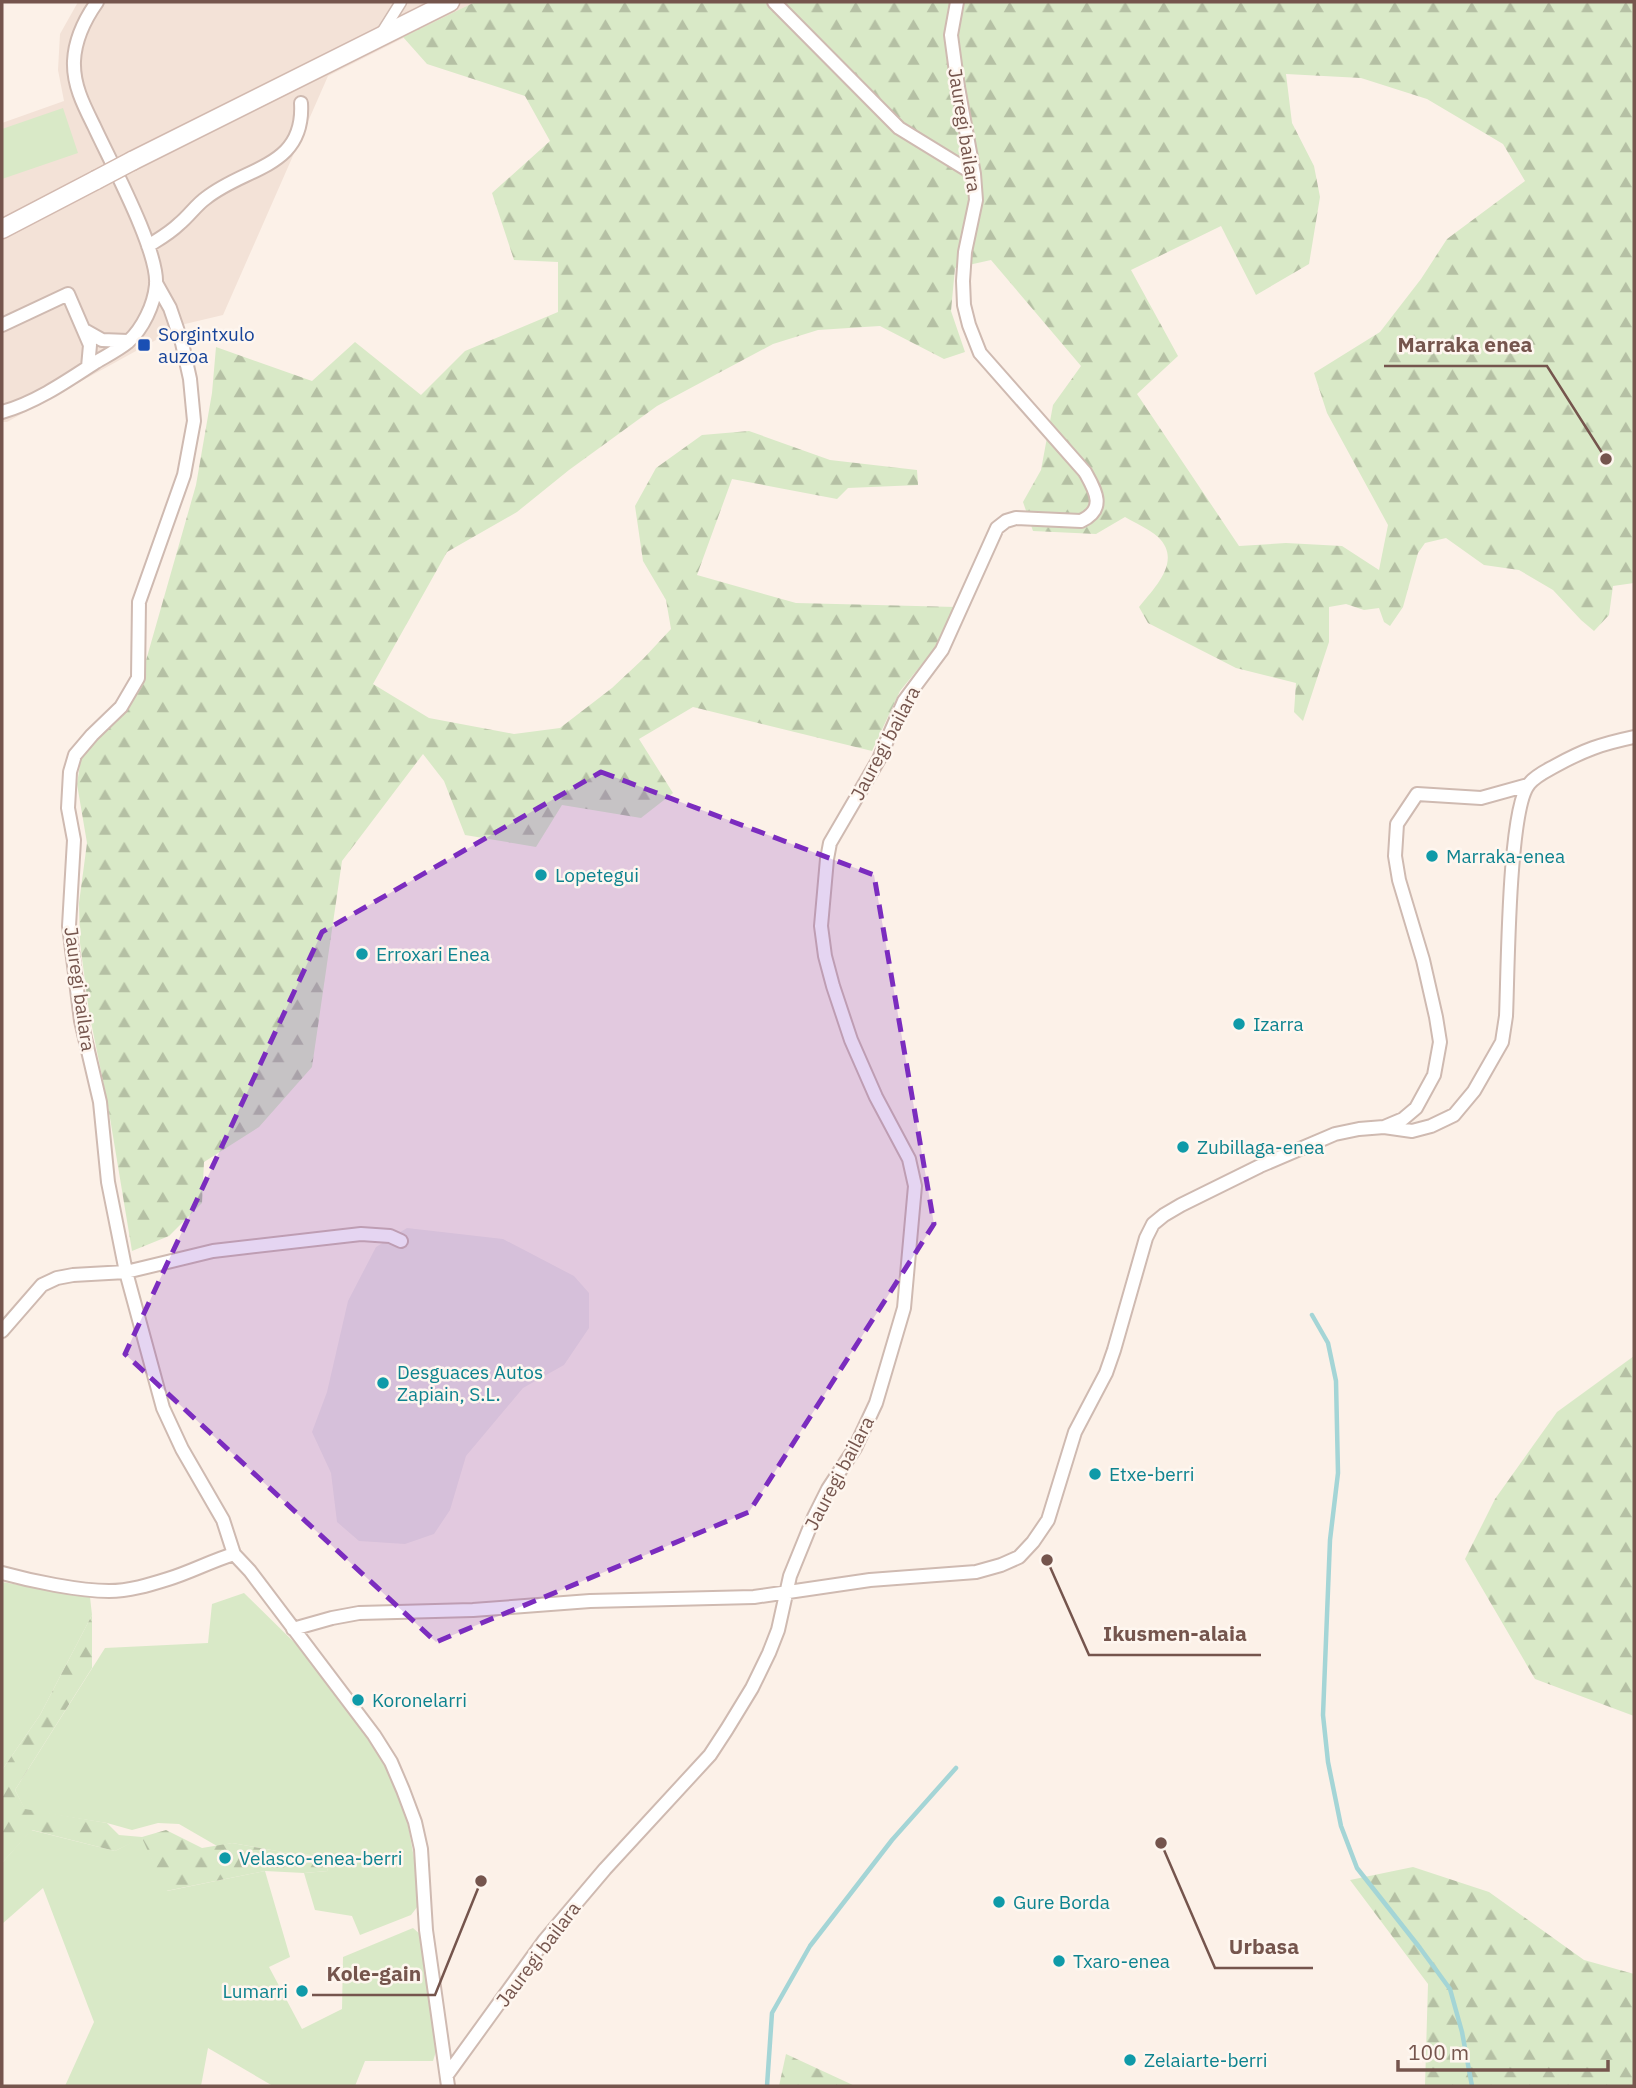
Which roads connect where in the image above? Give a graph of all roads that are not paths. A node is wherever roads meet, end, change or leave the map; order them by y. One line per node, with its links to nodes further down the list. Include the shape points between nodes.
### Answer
1 (97, 2): 10 (street, via 84,21 76,47 78,93)
2 (401, 2): 6 (street)
3 (450, 2): 6 (main road)
4 (774, 2): 8 (street, via 899,128)
5 (957, 2): 8 (street, Jauregi bailara, via 951,35)
6 (378, 38): 9 (main road, bridge)
7 (301, 103): 10 (street, via 302,120 286,152 206,197 179,225)
8 (974, 174): 25 (street, Jauregi bailara, via 976,200 963,281 969,325 980,353 1086,472 1097,494 1096,508 1081,521 1016,518 997,528 942,650 904,701 879,759 830,843 821,926 825,956 851,1040 909,1159 915,1186 904,1308 876,1403 814,1517)
9 (2, 229)
10 (148, 246): 11 (street)
11 (156, 283): 14 (street, via 151,307); 21 (street, Jauregi bailara, via 182,343 194,421 184,475 139,602 138,678 121,707 75,755 68,808 74,840 69,926 81,1021 100,1102 108,1182)
12 (2, 326): 13 (street, via 68,294)
13 (86, 331): 14 (street, via 102,340); 15 (street)
14 (128, 341): 15 (street)
15 (88, 367): 16 (street, via 25,404)
16 (2, 412)
17 (1634, 737): 18 (street, via 1582,751)
18 (1528, 785): 19 (street, via 1519,809 1513,857 1502,1041 1474,1091 1454,1115 1412,1131); 19 (street, via 1481,797 1417,794 1397,824 1399,880 1423,960 1440,1042 1434,1075 1416,1108)
19 (1384, 1127): 25 (street, via 1335,1135 1272,1161 1181,1205 1153,1224 1106,1373 1075,1432 1048,1520 1019,1557 976,1572)
20 (401, 1241): 21 (street, via 390,1236 348,1235 213,1251)
21 (126, 1272): 22 (street, via 73,1275 42,1285); 23 (street, Jauregi bailara, via 163,1408 223,1520)
22 (2, 1331)
23 (234, 1554): 24 (street, via 170,1579 110,1591); 26 (street, Jauregi bailara)
24 (2, 1573)
25 (788, 1591): 26 (street, via 719,1599 359,1613); 27 (street, Jauregi bailara, via 769,1653 710,1755 544,1941)
26 (293, 1629): 27 (street, Jauregi bailara, via 374,1735 415,1822)
27 (447, 2081)

